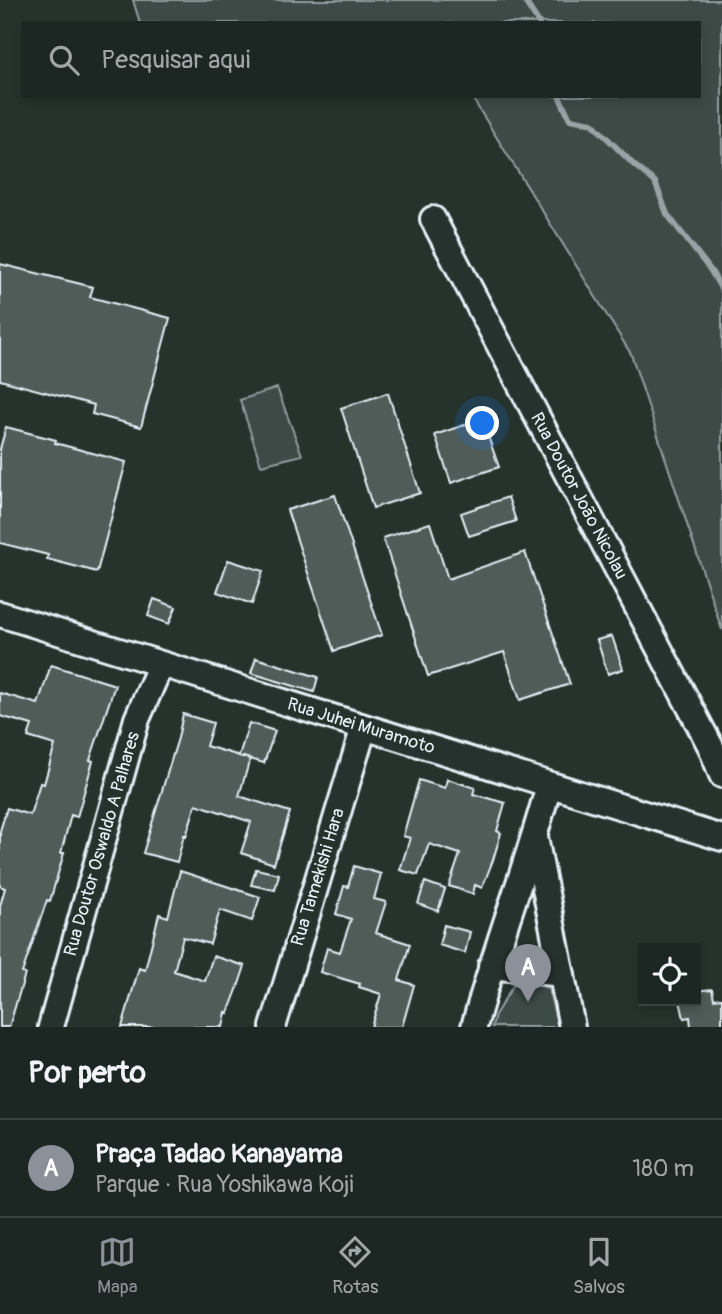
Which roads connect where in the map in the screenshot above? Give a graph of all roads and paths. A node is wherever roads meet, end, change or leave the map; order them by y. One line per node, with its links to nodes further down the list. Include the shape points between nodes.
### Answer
1 (432, 219): 5 (street, Rua Doutor João Nicolau)
2 (0, 614): 3 (street, Rua Juhei Muramoto)
3 (161, 664): 4 (street, Rua Juhei Muramoto); 11 (street, Rua Doutor Oswaldo A Palhares, via 137,719)
4 (364, 727): 6 (street, Rua Juhei Muramoto); 12 (street, Rua Tamekishi Hara)
5 (722, 775)
6 (549, 785): 7 (street); 8 (street, Rua Juhei Muramoto)
7 (535, 837): 9 (street); 10 (street)
8 (722, 838)
9 (491, 966): 10 (street); 13 (street)
10 (562, 974): 14 (street)
11 (51, 1027)
12 (272, 1027)
13 (474, 1027)
14 (572, 1027)

